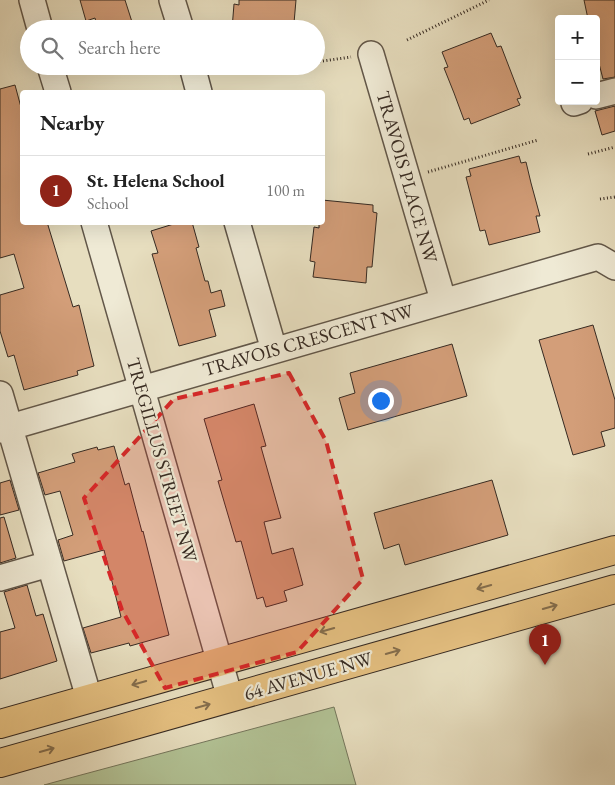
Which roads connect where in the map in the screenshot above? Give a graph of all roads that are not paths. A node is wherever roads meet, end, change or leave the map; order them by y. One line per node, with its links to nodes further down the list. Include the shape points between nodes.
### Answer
1 (32, 0): 3 (street)
2 (172, 0): 4 (street)
3 (38, 20)
4 (178, 20)
5 (371, 54): 15 (street, TRAVOIS PLACE NW)
6 (53, 75): 8 (street)
7 (194, 75): 9 (street)
8 (57, 90)
9 (198, 90)
10 (615, 91): 11 (street)
11 (600, 95)
12 (95, 225): 17 (street, TREGILLUS STREET NW)
13 (238, 225): 16 (street)
14 (615, 267): 15 (street, TRAVOIS CRESCENT NW, via 598,257)
15 (443, 300): 16 (street, TRAVOIS CRESCENT NW)
16 (274, 350): 17 (street, TRAVOIS CRESCENT NW)
17 (141, 389): 19 (street, TRAVOIS CRESCENT NW); 24 (street, TREGILLUS STREET NW)
18 (0, 394): 19 (street)
19 (5, 428): 21 (street)
20 (615, 550): 24 (main road, 64 AVENUE NW, one-way to 24)
21 (50, 564): 22 (street); 25 (street)
22 (0, 578)
23 (615, 589): 26 (main road, 64 AVENUE NW, one-way to 23)
24 (220, 660): 25 (main road, 64 AVENUE NW, one-way to 25); 26 (street, TREGILLUS STREET NW)
25 (89, 698): 27 (main road, 64 AVENUE NW)
26 (230, 698): 28 (main road, 64 AVENUE NW, one-way to 26)
27 (0, 724)
28 (0, 763)

